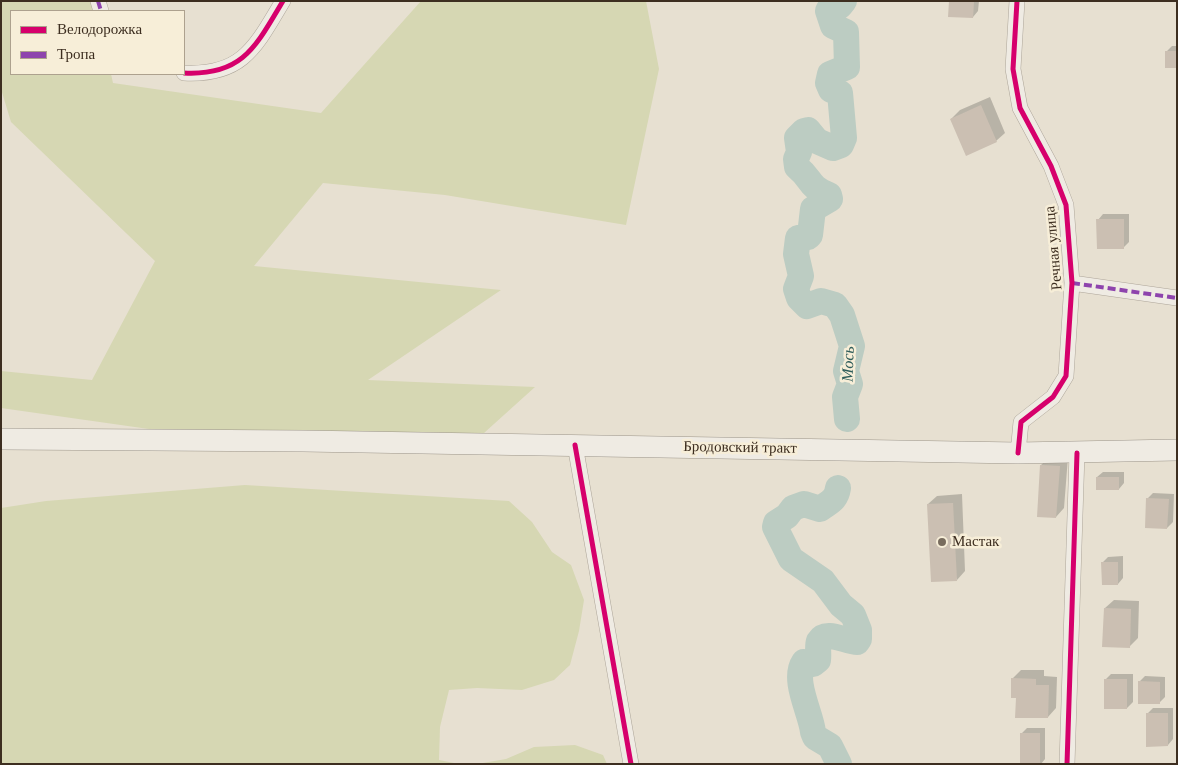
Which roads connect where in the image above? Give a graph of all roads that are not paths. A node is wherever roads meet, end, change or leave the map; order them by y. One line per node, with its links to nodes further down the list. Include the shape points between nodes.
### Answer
1 (283, 1): 3 (street, via 257,44 233,66 197,74)
2 (1017, 1): 4 (street, Речная улица, via 1014,79 1020,108 1051,166 1066,205)
3 (185, 73)
4 (1072, 282): 5 (street); 10 (street, Речная улица, via 1066,376 1053,397 1021,422)
5 (1177, 298)
6 (1, 439): 7 (main road, Бродовский тракт)
7 (575, 445): 10 (main road, Бродовский тракт); 11 (street)
8 (1177, 450): 9 (main road, Бродовский тракт)
9 (1077, 452): 10 (main road, Бродовский тракт); 12 (street)
10 (1018, 453)
11 (631, 764)
12 (1067, 764)

